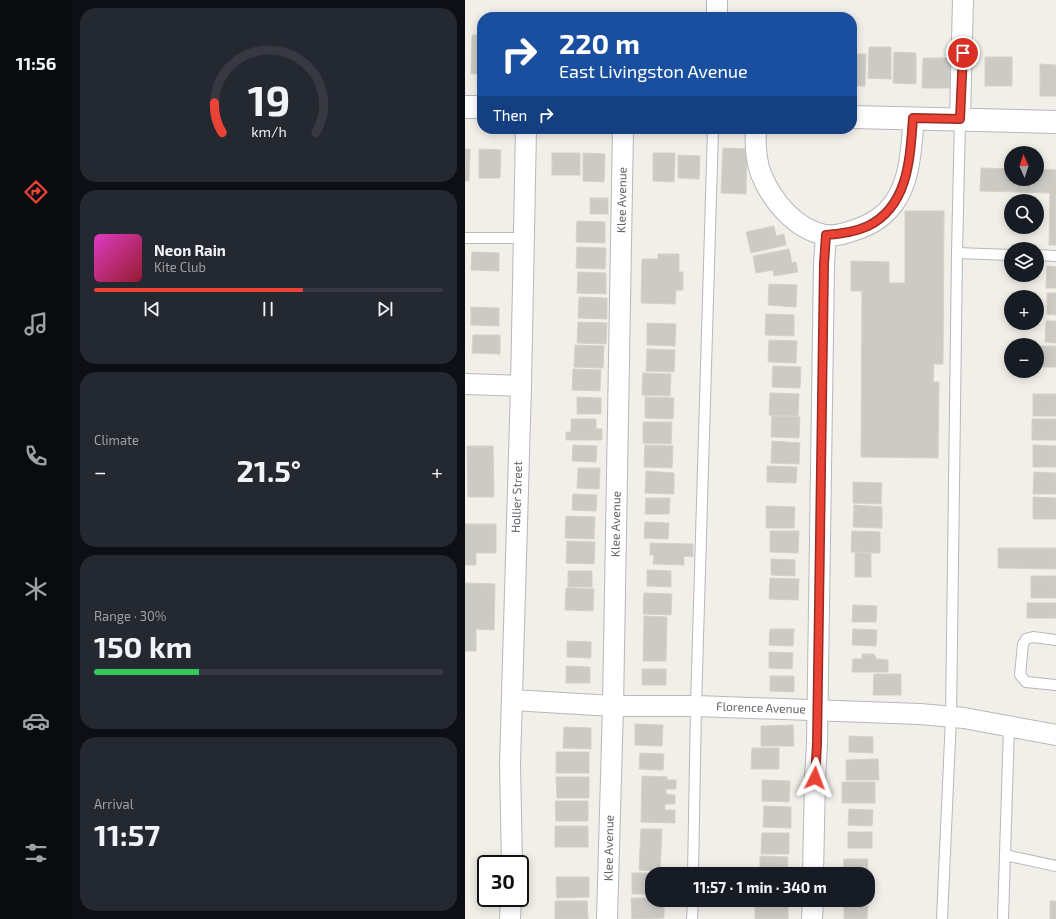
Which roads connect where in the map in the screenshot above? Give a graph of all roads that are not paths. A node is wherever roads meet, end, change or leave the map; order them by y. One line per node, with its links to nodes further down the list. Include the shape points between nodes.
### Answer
1 (717, 0): 3 (street)
2 (963, 0): 8 (street)
3 (717, 12)
4 (465, 107): 5 (street)
5 (477, 107)
6 (857, 117): 7 (street)
7 (913, 118): 8 (street); 14 (street, via 910,161 905,182 895,203 883,216 868,226 847,233)
8 (960, 119): 9 (street); 17 (lane)
9 (1056, 122)
10 (526, 134): 16 (street, Hollier Street)
11 (623, 134): 26 (street, Klee Avenue)
12 (713, 134): 27 (lane)
13 (756, 134): 14 (street, via 761,173 769,190 794,220)
14 (826, 235): 28 (street)
15 (465, 238): 16 (lane)
16 (524, 238): 22 (street, Hollier Street)
17 (957, 254): 18 (lane); 29 (lane)
18 (1004, 255)
19 (1044, 255): 20 (lane)
20 (1056, 256)
21 (465, 384): 22 (street)
22 (521, 386): 25 (street, Hollier Street)
23 (1056, 640): 24 (lane, via 1033,637 1026,639 1023,644 1020,674 1026,682)
24 (1056, 685)
25 (512, 700): 26 (street, Florence Avenue); 32 (street, Hollier Street, via 509,764)
26 (613, 706): 27 (street, Florence Avenue); 41 (street, Klee Avenue)
27 (696, 706): 28 (street, Florence Avenue); 35 (lane)
28 (817, 710): 29 (street, Florence Avenue); 36 (street)
29 (951, 717): 30 (street, Florence Avenue); 44 (lane)
30 (1009, 726): 31 (street, Florence Avenue); 33 (lane)
31 (1056, 735)
32 (512, 855)
33 (1005, 855): 34 (lane); 45 (lane)
34 (1056, 866)
35 (693, 867)
36 (813, 867)
37 (511, 907): 40 (street)
38 (693, 907): 42 (lane)
39 (813, 907): 43 (street)
40 (510, 919)
41 (607, 919)
42 (693, 919)
43 (813, 919)
44 (941, 919)
45 (1003, 919)

